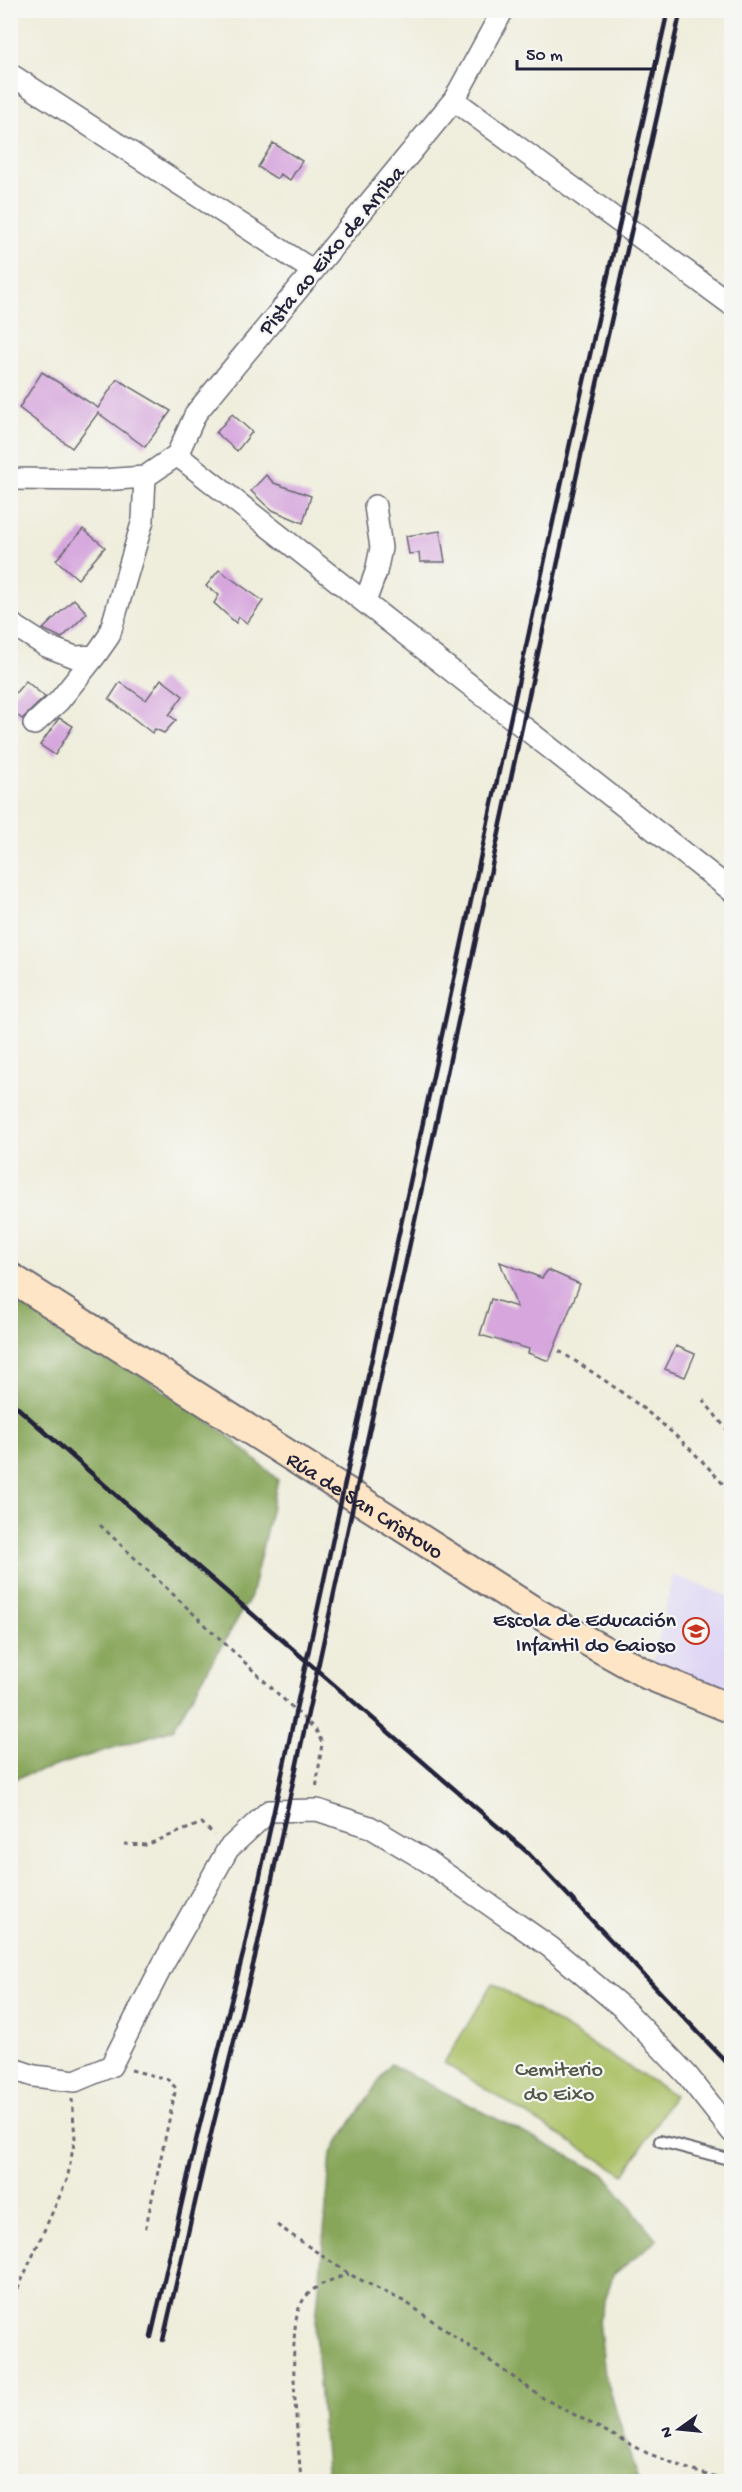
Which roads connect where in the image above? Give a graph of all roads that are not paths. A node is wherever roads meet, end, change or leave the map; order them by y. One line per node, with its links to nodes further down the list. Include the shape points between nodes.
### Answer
1 (503, 10): 3 (street, Pista ao Eixo de Arriba)
2 (10, 74): 4 (street)
3 (454, 100): 4 (street, Pista ao Eixo de Arriba); 5 (street)
4 (312, 270): 6 (street, Pista ao Eixo de Arriba, via 196,413)
5 (732, 305)
6 (177, 455): 7 (street); 10 (street)
7 (145, 477): 8 (street); 12 (street, via 143,520 109,636)
8 (10, 479)
9 (375, 506): 10 (street, via 381,548)
10 (365, 602): 14 (street)
11 (10, 623): 12 (street, via 46,646 75,657)
12 (95, 656): 13 (street)
13 (34, 724)
14 (732, 891)
15 (10, 1277): 16 (street, Rúa de San Cristovo, via 537,1613 648,1675)
16 (732, 1709)
17 (10, 2068): 18 (street, via 34,2076 75,2081 111,2066 228,1849 268,1811 317,1810 370,1827 427,1861 550,1947 623,2008 687,2075)
18 (732, 2132)
19 (660, 2141): 20 (lane)
20 (732, 2160)

